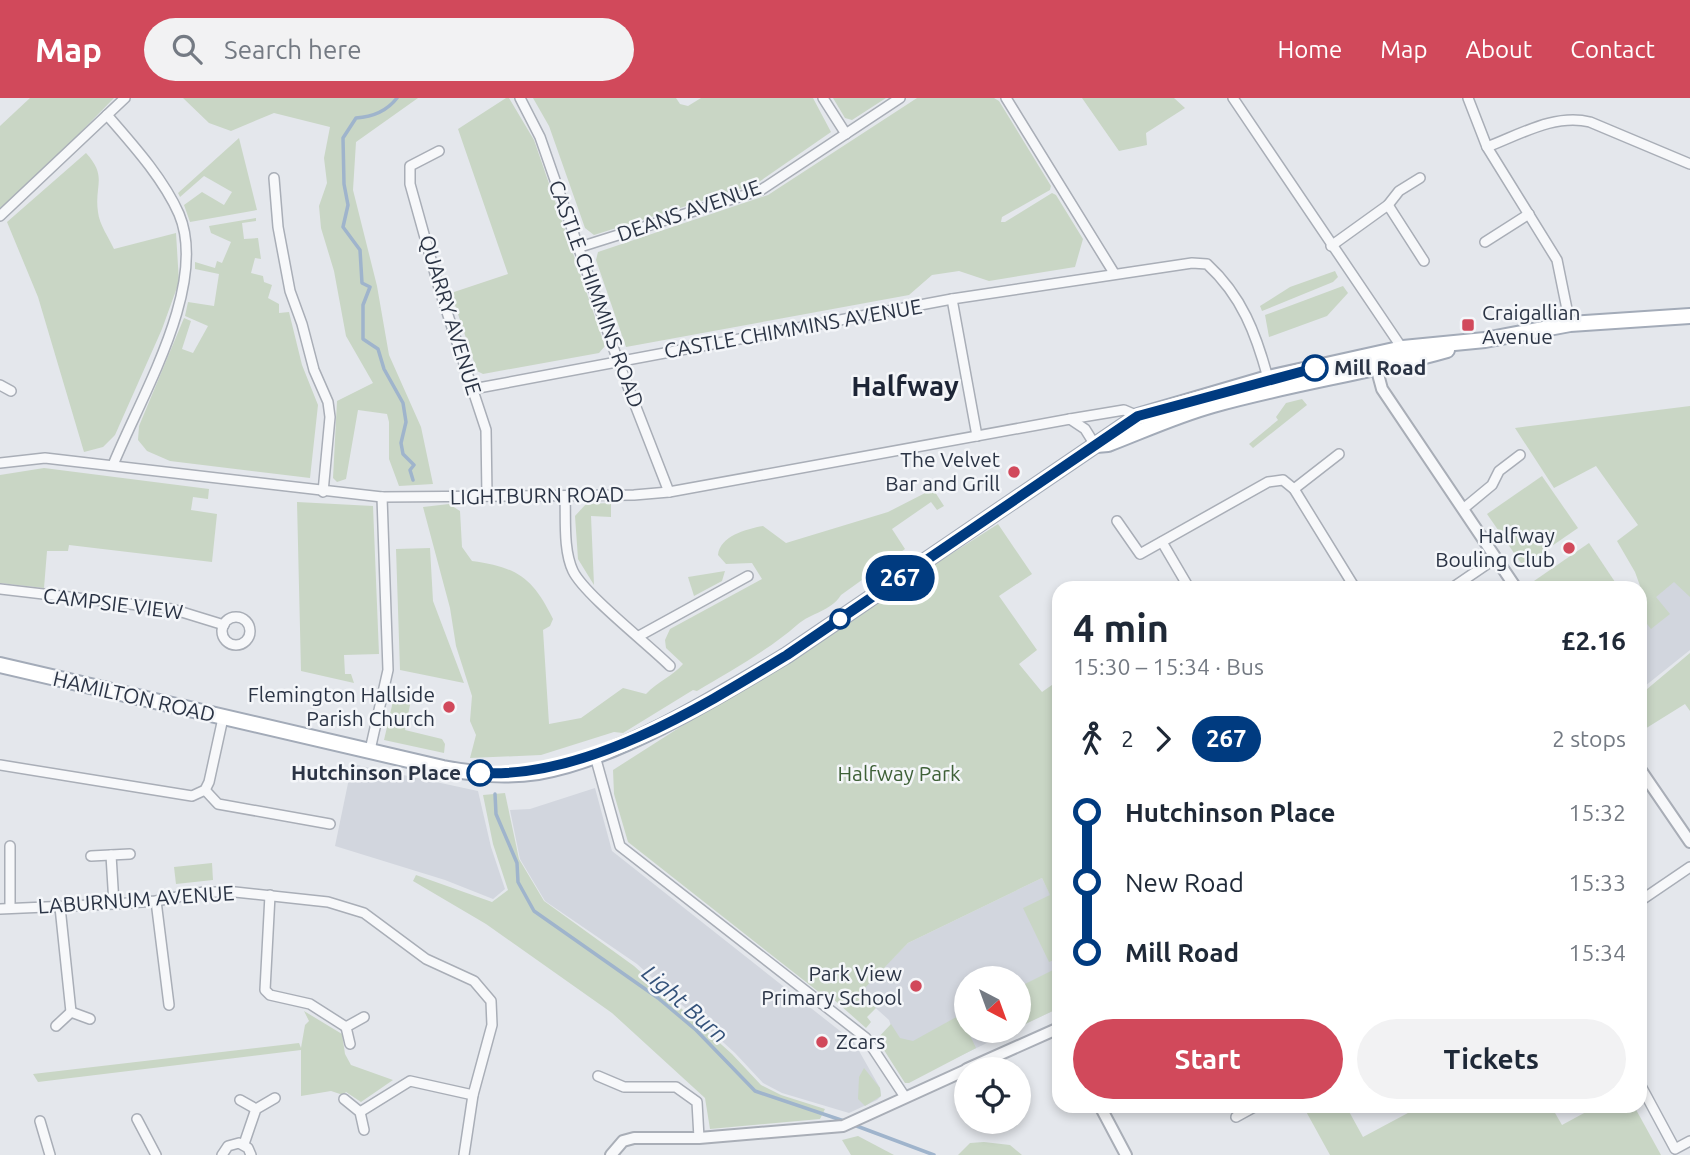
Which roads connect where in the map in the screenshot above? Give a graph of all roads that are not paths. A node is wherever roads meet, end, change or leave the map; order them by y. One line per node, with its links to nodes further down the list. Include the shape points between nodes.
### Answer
1 (125, 98): 8 (street)
2 (520, 98): 20 (street, CASTLE CHIMMINS ROAD, via 540,137)
3 (823, 98): 9 (street)
4 (900, 98): 9 (street, DEANS AVENUE)
5 (1006, 98): 22 (street)
6 (1233, 98): 19 (street)
7 (1468, 98): 10 (street)
8 (107, 115): 17 (street); 40 (street, via 170,195 187,245 180,306)
9 (846, 134): 20 (street, DEANS AVENUE, via 761,190)
10 (1487, 147): 12 (street, via 1572,119 1590,122); 16 (street)
11 (439, 150): 31 (street, QUARRY AVENUE, via 410,166 410,184)
12 (1690, 164)
13 (274, 178): 42 (street, via 290,291 329,410)
14 (1420, 178): 15 (street, via 1399,191)
15 (1388, 205): 19 (street); 21 (street)
16 (1529, 214): 18 (street); 25 (street, via 1558,260)
17 (0, 216)
18 (1485, 242)
19 (1331, 246): 26 (street)
20 (580, 247): 27 (street, CASTLE CHIMMINS ROAD)
21 (1424, 261)
22 (1114, 273): 23 (street, CASTLE CHIMMINS AVENUE); 29 (street, CASTLE CHIMMINS AVENUE, via 1207,264 1255,329)
23 (952, 299): 27 (street, CASTLE CHIMMINS AVENUE); 35 (street)
24 (1690, 316): 25 (main road, HAMILTON ROAD)
25 (1570, 324): 26 (main road, HAMILTON ROAD)
26 (1405, 355): 28 (main road, HAMILTON ROAD)
27 (618, 360): 31 (street, CASTLE CHIMMINS AVENUE); 43 (street, CASTLE CHIMMINS ROAD)
28 (1375, 363): 29 (main road, HAMILTON ROAD); 36 (main road, HAMILTON ROAD, via 1211,405); 47 (street, via 1382,389)
29 (1268, 378): 33 (main road, HAMILTON ROAD)
30 (0, 385): 32 (street)
31 (473, 389): 44 (street, QUARRY AVENUE, via 486,430)
32 (11, 391)
33 (1138, 416): 34 (street, LIGHTBURN ROAD, via 1124,410); 36 (main road, HAMILTON ROAD)
34 (1070, 419): 35 (street, LIGHTBURN ROAD); 36 (street, via 1085,429)
35 (977, 436): 43 (street, LIGHTBURN ROAD)
36 (1095, 445): 63 (main road, HAMILTON ROAD, via 787,655 734,687)
37 (1339, 454): 41 (street)
38 (1520, 455): 47 (street)
39 (0, 463): 40 (street, LIGHTBURN ROAD, via 45,458)
40 (113, 465): 42 (street, LIGHTBURN ROAD)
41 (1294, 489): 49 (street, via 1283,481 1268,482); 53 (street)
42 (323, 492): 46 (street, LIGHTBURN ROAD)
43 (669, 492): 45 (street, LIGHTBURN ROAD)
44 (486, 496): 45 (street, LIGHTBURN ROAD); 46 (street, LIGHTBURN ROAD)
45 (565, 496): 58 (street, via 573,572)
46 (382, 497): 62 (street, via 388,670)
47 (1463, 509): 50 (street)
48 (1117, 521): 49 (street, via 1140,554)
49 (1162, 542): 52 (street)
50 (1496, 558): 54 (street); 55 (street)
51 (748, 576): 58 (street)
52 (1185, 581)
53 (1351, 581)
54 (1462, 581)
55 (1511, 581)
56 (0, 589): 57 (street, CAMPSIE VIEW, via 172,610)
57 (224, 625)
58 (639, 636): 60 (street)
59 (0, 665): 61 (main road, HAMILTON ROAD)
60 (670, 666)
61 (223, 718): 62 (main road, HAMILTON ROAD); 66 (street)
62 (370, 750): 63 (main road, HAMILTON ROAD, via 470,773 497,774 538,772)
63 (595, 756): 92 (street, via 620,846 866,1038)
64 (0, 765): 66 (street, via 192,796)
65 (1647, 779): 68 (street)
66 (205, 790): 67 (street, via 218,804)
67 (330, 824)
68 (1690, 842)
69 (10, 846): 79 (street)
70 (130, 853): 71 (street)
71 (111, 855): 72 (street); 77 (street)
72 (91, 856)
73 (1690, 867): 75 (street)
74 (270, 895): 76 (street, LABURNUM AVENUE, via 204,892); 85 (street, via 265,989 270,995 310,1004); 91 (street, LABURNUM AVENUE, via 328,902 364,913 426,959 474,981 492,1001 492,1025)
75 (1647, 896)
76 (156, 901): 77 (street, LABURNUM AVENUE); 80 (street)
77 (114, 904): 78 (street, LABURNUM AVENUE)
78 (60, 907): 79 (street, LABURNUM AVENUE); 81 (street)
79 (5, 908)
80 (169, 1005)
81 (71, 1012): 83 (street); 84 (street)
82 (364, 1017): 85 (street)
83 (90, 1019)
84 (56, 1026)
85 (346, 1027): 87 (street)
86 (1052, 1033): 88 (street)
87 (350, 1044)
88 (995, 1057)
89 (954, 1075): 92 (street)
90 (598, 1076): 105 (street, via 624,1087 676,1087 697,1102)
91 (473, 1095): 98 (street, via 410,1081); 112 (street)
92 (905, 1097): 105 (street, via 843,1126)
93 (1647, 1097): 106 (street, via 1675,1149)
94 (275, 1098): 97 (street)
95 (344, 1099): 98 (street)
96 (240, 1101): 97 (street)
97 (256, 1109): 107 (street)
98 (360, 1112): 104 (street)
99 (1104, 1113): 114 (street)
100 (1243, 1113): 101 (street)
101 (1236, 1117)
102 (137, 1119): 109 (street)
103 (40, 1121): 108 (street)
104 (364, 1130)
105 (699, 1138): 113 (street, via 634,1138)
106 (1690, 1141)
107 (244, 1144): 110 (street, via 233,1143); 111 (street)
108 (50, 1155)
109 (156, 1155)
110 (222, 1155)
111 (251, 1155)
112 (464, 1155)
113 (611, 1155)
114 (1126, 1155)

